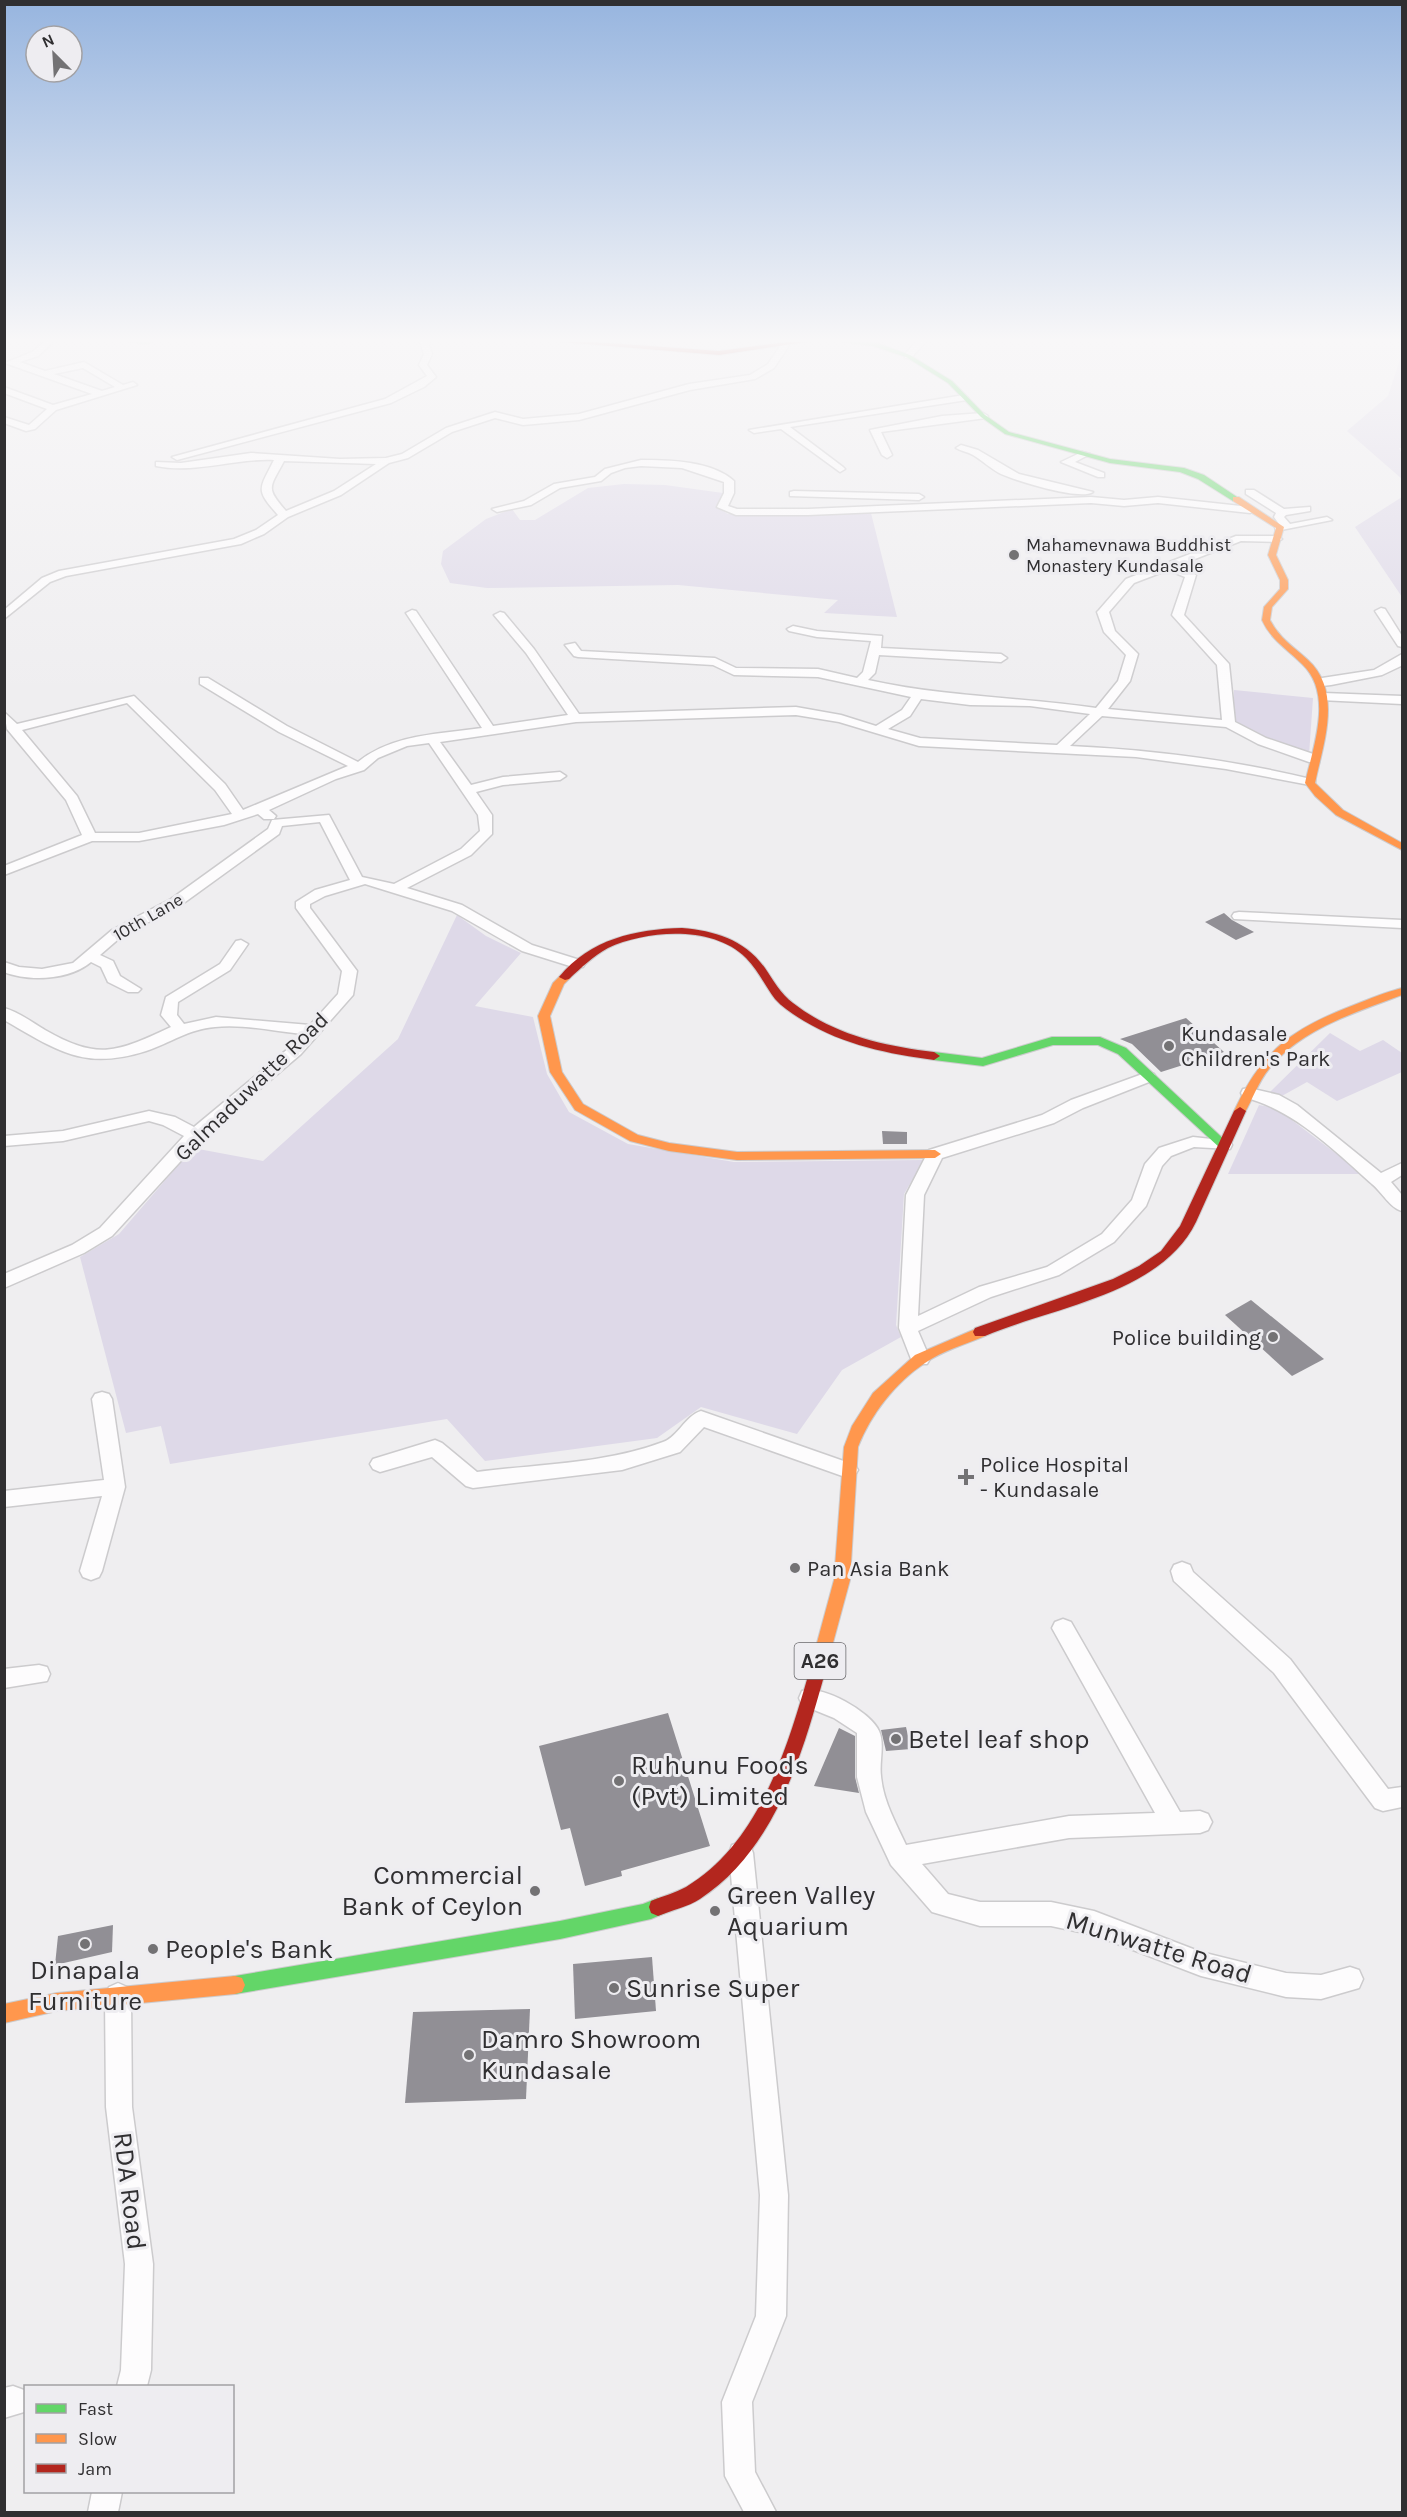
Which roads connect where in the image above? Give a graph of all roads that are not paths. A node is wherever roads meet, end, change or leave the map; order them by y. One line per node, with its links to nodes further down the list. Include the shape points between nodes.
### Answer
1 (172, 459): 2 (street, via 159,464 169,467)
2 (221, 459)
3 (280, 459): 23 (street, via 266,486 267,496)
4 (310, 459): 10 (street)
5 (392, 459): 10 (street)
6 (827, 459): 11 (street)
7 (989, 459): 17 (street, via 1016,476)
8 (1072, 459): 12 (street, via 1066,462)
9 (1105, 459): 20 (main road, via 1181,470 1201,477)
10 (386, 461): 23 (street, via 352,487)
11 (840, 469)
12 (1101, 475)
13 (1250, 492): 16 (street)
14 (1274, 496): 16 (street)
15 (927, 497): 21 (street, via 795,489)
16 (1264, 501): 22 (street)
17 (1137, 502): 20 (street, via 1158,500); 21 (street, via 1011,502)
18 (497, 508): 21 (street, via 527,502 557,486 598,480 617,468 669,463 709,470 729,481 729,494 722,507 728,510)
19 (1306, 509): 22 (street)
20 (1250, 510): 25 (main road)
21 (793, 512)
22 (1282, 512): 25 (street, via 1279,517 1285,525)
23 (284, 515): 30 (street, via 237,542 63,573 46,580)
24 (1327, 520): 25 (street)
25 (1279, 532): 26 (street, via 1240,538); 39 (main road, via 1272,555 1284,589 1268,609 1265,620 1269,630)
26 (1167, 566): 43 (street, via 1131,581 1103,612 1110,632 1132,654 1132,663 1109,704); 46 (street, via 1191,575 1178,615 1223,664)
27 (1381, 611): 32 (street)
28 (412, 613): 48 (street)
29 (500, 615): 45 (street)
30 (4, 616)
31 (793, 628): 34 (street, via 817,634 878,638)
32 (1402, 644)
33 (571, 645): 38 (street, via 578,654 715,662 734,671 819,673)
34 (874, 651): 36 (street); 38 (street, via 869,673)
35 (1402, 657): 39 (street, via 1389,669)
36 (1001, 658)
37 (204, 681): 53 (street, via 282,729)
38 (861, 681): 40 (street)
39 (1322, 682): 41 (main road)
40 (918, 695): 43 (street, via 1030,702); 49 (street, via 906,713)
41 (1324, 697): 42 (street); 52 (main road)
42 (1402, 700)
43 (1100, 712): 46 (street); 51 (street)
44 (4, 716): 47 (street)
45 (576, 718): 48 (street); 49 (street, via 796,711 841,719)
46 (1229, 724): 52 (street, via 1262,741)
47 (13, 729): 58 (street, via 130,699 220,787); 60 (street, via 72,799)
48 (489, 729): 50 (street)
49 (876, 731): 51 (street, via 919,742)
50 (432, 739): 53 (street, via 404,743); 56 (street)
51 (1060, 749): 55 (street, via 1136,753 1226,765)
52 (1314, 759): 55 (main road)
53 (359, 766): 57 (street)
54 (560, 777): 56 (street, via 503,781)
55 (1310, 783): 61 (main road, via 1329,806)
56 (468, 790): 64 (street, via 485,815 487,831 482,839 455,861 412,877)
57 (260, 809): 58 (street); 59 (street)
58 (240, 816): 60 (street, via 139,837)
59 (277, 823): 63 (street, via 324,818); 68 (street, 10th Lane, via 274,831 210,879 117,933)
60 (90, 837): 62 (street)
61 (1402, 847)
62 (4, 871)
63 (358, 882): 64 (street, Galmaduwatte Road, via 365,880); 75 (street, Galmaduwatte Road, via 303,902 303,908 350,970 345,995)
64 (395, 890): 69 (street, Galmaduwatte Road, via 457,908 527,948)
65 (1239, 916): 66 (street)
66 (1402, 924)
67 (241, 944): 74 (street, via 225,967 171,1000 168,1015)
68 (88, 956): 70 (street, 10th Lane, via 78,966 42,974); 71 (street, via 108,964 113,979)
69 (578, 964): 76 (main road, via 608,944 633,935 710,934 748,954 790,1007 837,1035 862,1044 885,1051 983,1062 1052,1041 1100,1041 1122,1050); 81 (main road, via 560,983 544,1016 556,1072 579,1107 634,1138 737,1156)
70 (4, 966)
71 (133, 989)
72 (1402, 991): 77 (main road, A26, via 1301,1033 1266,1066)
73 (4, 1013): 74 (street, via 68,1050 101,1056 141,1047)
74 (180, 1029): 75 (street, via 216,1022)
75 (314, 1030): 78 (street, Galmaduwatte Road, via 295,1051)
76 (1148, 1077): 80 (main road); 81 (street, via 1048,1119)
77 (1249, 1093): 80 (main road, A26); 83 (street, via 1291,1109)
78 (195, 1135): 79 (street, via 169,1121 149,1116 63,1136); 85 (street, Galmaduwatte Road, via 106,1232)
79 (4, 1141)
80 (1224, 1145): 86 (street, via 1193,1142 1165,1152 1154,1164 1140,1202 1108,1238 1053,1271 985,1293); 87 (main road, A26, via 1182,1236 1145,1270 1094,1293 1001,1322)
81 (935, 1154): 86 (street, via 915,1195)
82 (1402, 1168): 83 (street)
83 (1380, 1181): 84 (street)
84 (1402, 1205)
85 (4, 1282)
86 (908, 1328): 87 (street)
87 (920, 1359): 90 (main road, A26, via 878,1397 851,1447)
88 (102, 1399): 91 (street)
89 (380, 1464): 90 (street, via 435,1448 472,1480 622,1462 673,1447 701,1418)
90 (848, 1470): 98 (main road, A26, via 842,1580)
91 (115, 1487): 92 (street); 93 (street)
92 (4, 1499)
93 (91, 1571)
94 (1182, 1571): 99 (street, via 1282,1666 1383,1800)
95 (1063, 1628): 100 (street)
96 (39, 1674): 97 (street)
97 (4, 1679)
98 (810, 1698): 102 (main road, A26, via 759,1824); 103 (street, Munwatte Road, via 865,1726 869,1734 869,1777 878,1812)
99 (1402, 1797)
100 (1172, 1821): 101 (street); 103 (street, via 1069,1827)
101 (1200, 1822)
102 (740, 1850): 105 (main road, A26, via 718,1874 692,1893 644,1913 239,1984); 110 (street, via 774,2195 771,2316 737,2402 740,2476)
103 (900, 1857): 104 (street, Munwatte Road, via 941,1904 980,1914 1052,1914 1094,1923 1202,1964 1286,1985 1321,1987)
104 (1350, 1979)
105 (118, 1996): 106 (main road, A26, via 57,2002); 107 (street, RDA Road, via 119,2107 140,2264)
106 (4, 2014)
107 (132, 2385)
108 (108, 2493): 109 (street)
109 (103, 2512)
110 (761, 2512)

